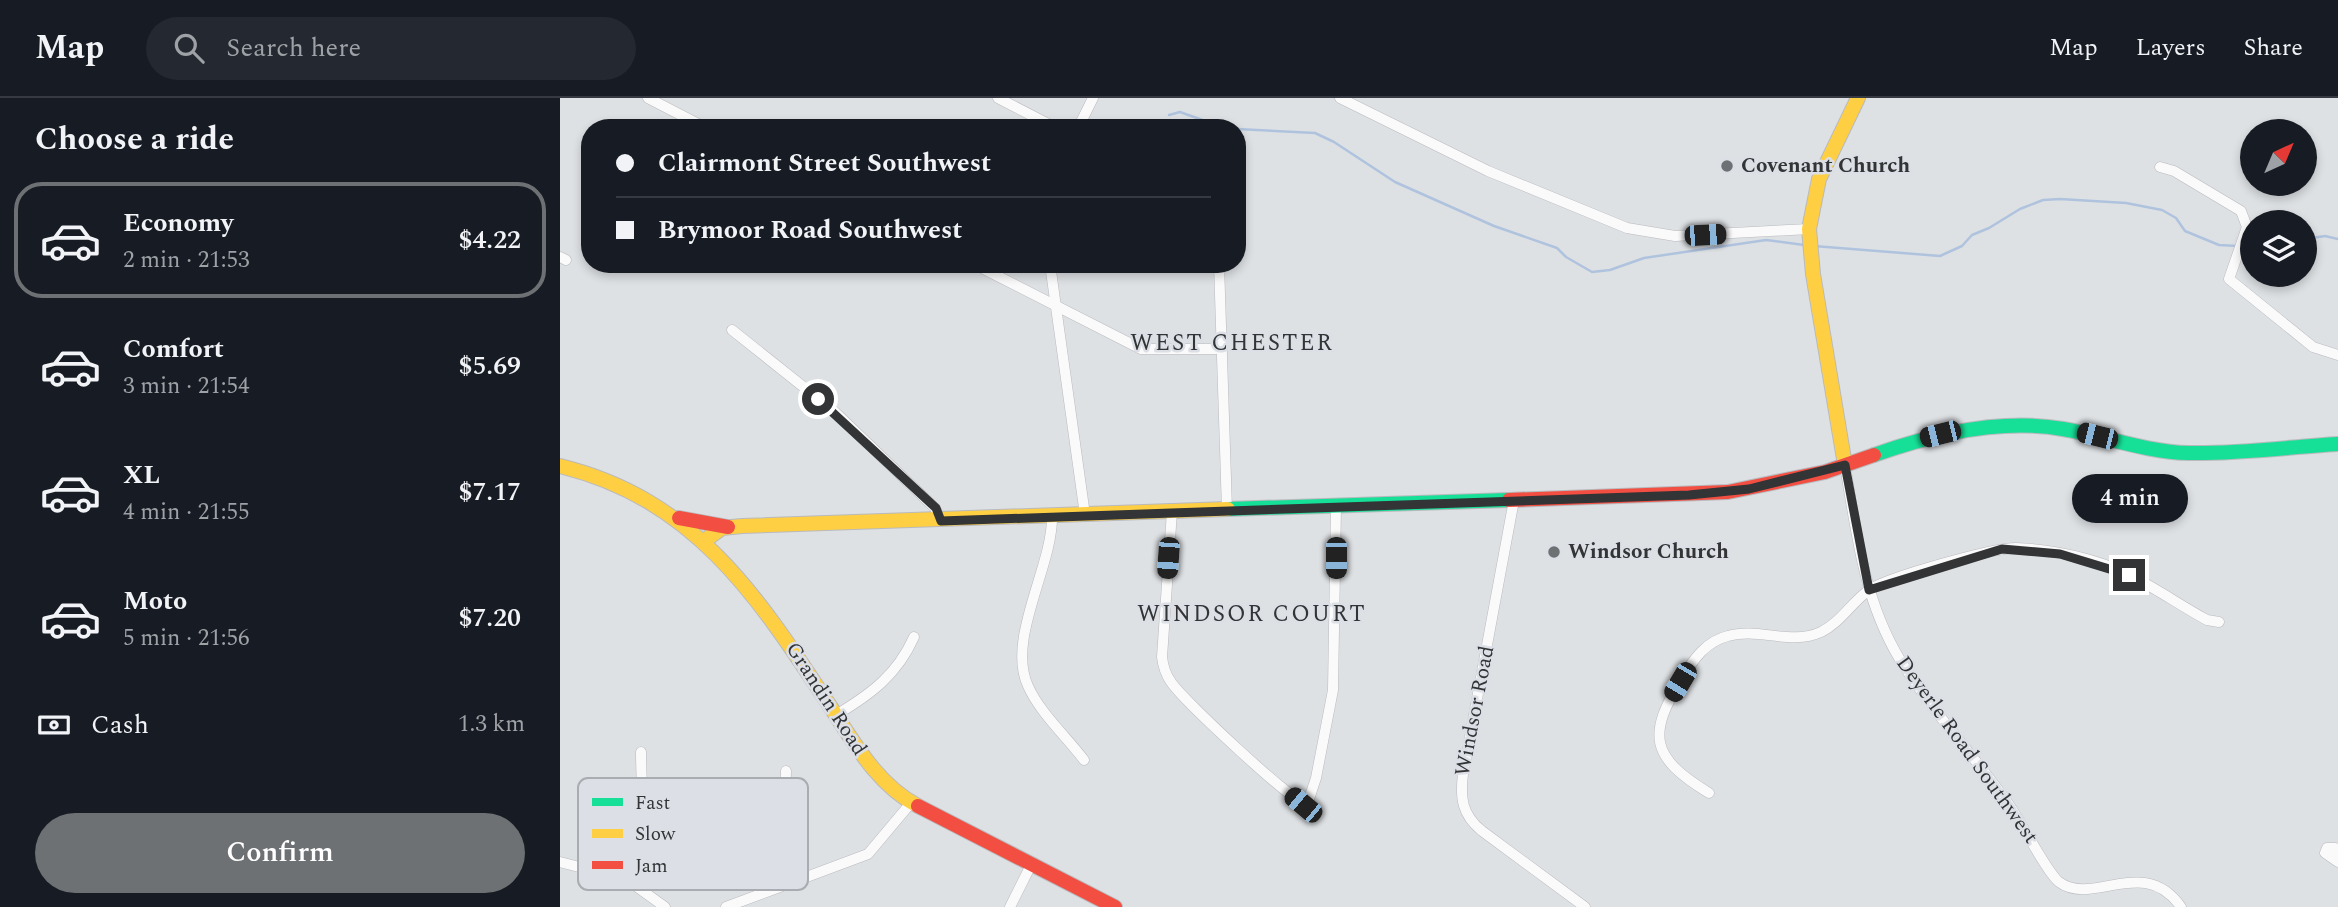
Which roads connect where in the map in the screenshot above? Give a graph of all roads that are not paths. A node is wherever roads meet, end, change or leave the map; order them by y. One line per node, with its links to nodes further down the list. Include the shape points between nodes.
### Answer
1 (648, 98): 6 (street)
2 (998, 98): 7 (street)
3 (1093, 98): 8 (street)
4 (1340, 98): 10 (street, via 1488,171 1627,228 1675,236)
5 (1858, 98): 10 (street, Deyerle Road Southwest, via 1819,179)
6 (689, 119)
7 (1039, 119)
8 (1082, 119)
9 (2160, 167): 17 (street, via 2174,170 2241,211 2247,227 2229,279 2233,285 2313,347)
10 (1810, 238): 19 (street, Deyerle Road Southwest)
11 (991, 273): 14 (street)
12 (1051, 273): 14 (street)
13 (1219, 273): 16 (street)
14 (1056, 307): 16 (street, via 1141,349); 25 (street)
15 (732, 330): 28 (street, via 835,412 936,508)
16 (1221, 349): 23 (street)
17 (2338, 355)
18 (2338, 444): 19 (street, via 2189,453 2019,424 1940,434)
19 (1845, 465): 21 (street, via 1728,492); 31 (street, Deyerle Road Southwest)
20 (560, 466): 27 (street, Grandin Road, via 624,486)
21 (1514, 500): 22 (street); 52 (street, Windsor Road, via 1462,774 1461,801 1482,831)
22 (1336, 506): 23 (street); 24 (street, via 1333,690 1307,805 1219,731 1167,676 1162,657)
23 (1227, 510): 24 (street)
24 (1172, 512): 25 (street)
25 (1085, 515): 26 (street)
26 (1052, 516): 28 (street); 36 (street, via 1025,638 1023,668 1032,694)
27 (677, 517): 29 (street); 30 (street, Grandin Road)
28 (941, 521): 29 (street)
29 (730, 527): 30 (street)
30 (704, 541): 34 (street, Grandin Road, via 772,618)
31 (1869, 590): 32 (street, via 1987,551 2031,549 2109,567 2207,620); 40 (street, via 1822,631 1792,639 1732,635 1715,641 1695,659 1662,712 1659,739 1671,764); 53 (street, Deyerle Road Southwest, via 1906,668 2020,819 2054,877 2071,887 2130,883 2161,887)
32 (2219, 622)
33 (914, 637): 34 (street, via 892,675)
34 (836, 715): 41 (street, Grandin Road, via 880,779)
35 (641, 752): 38 (street)
36 (1084, 760)
37 (786, 771): 39 (street)
38 (641, 778)
39 (786, 778)
40 (1709, 793)
41 (910, 804): 43 (street, Grandin Road); 45 (street, via 868,854)
42 (560, 862): 44 (street)
43 (1032, 863): 50 (street); 51 (street, Grandin Road)
44 (578, 866)
45 (808, 878)
46 (642, 890): 48 (street)
47 (776, 890): 49 (street)
48 (665, 907)
49 (726, 907)
50 (1010, 907)
51 (1115, 907)
52 (1585, 907)
53 (2181, 907)

